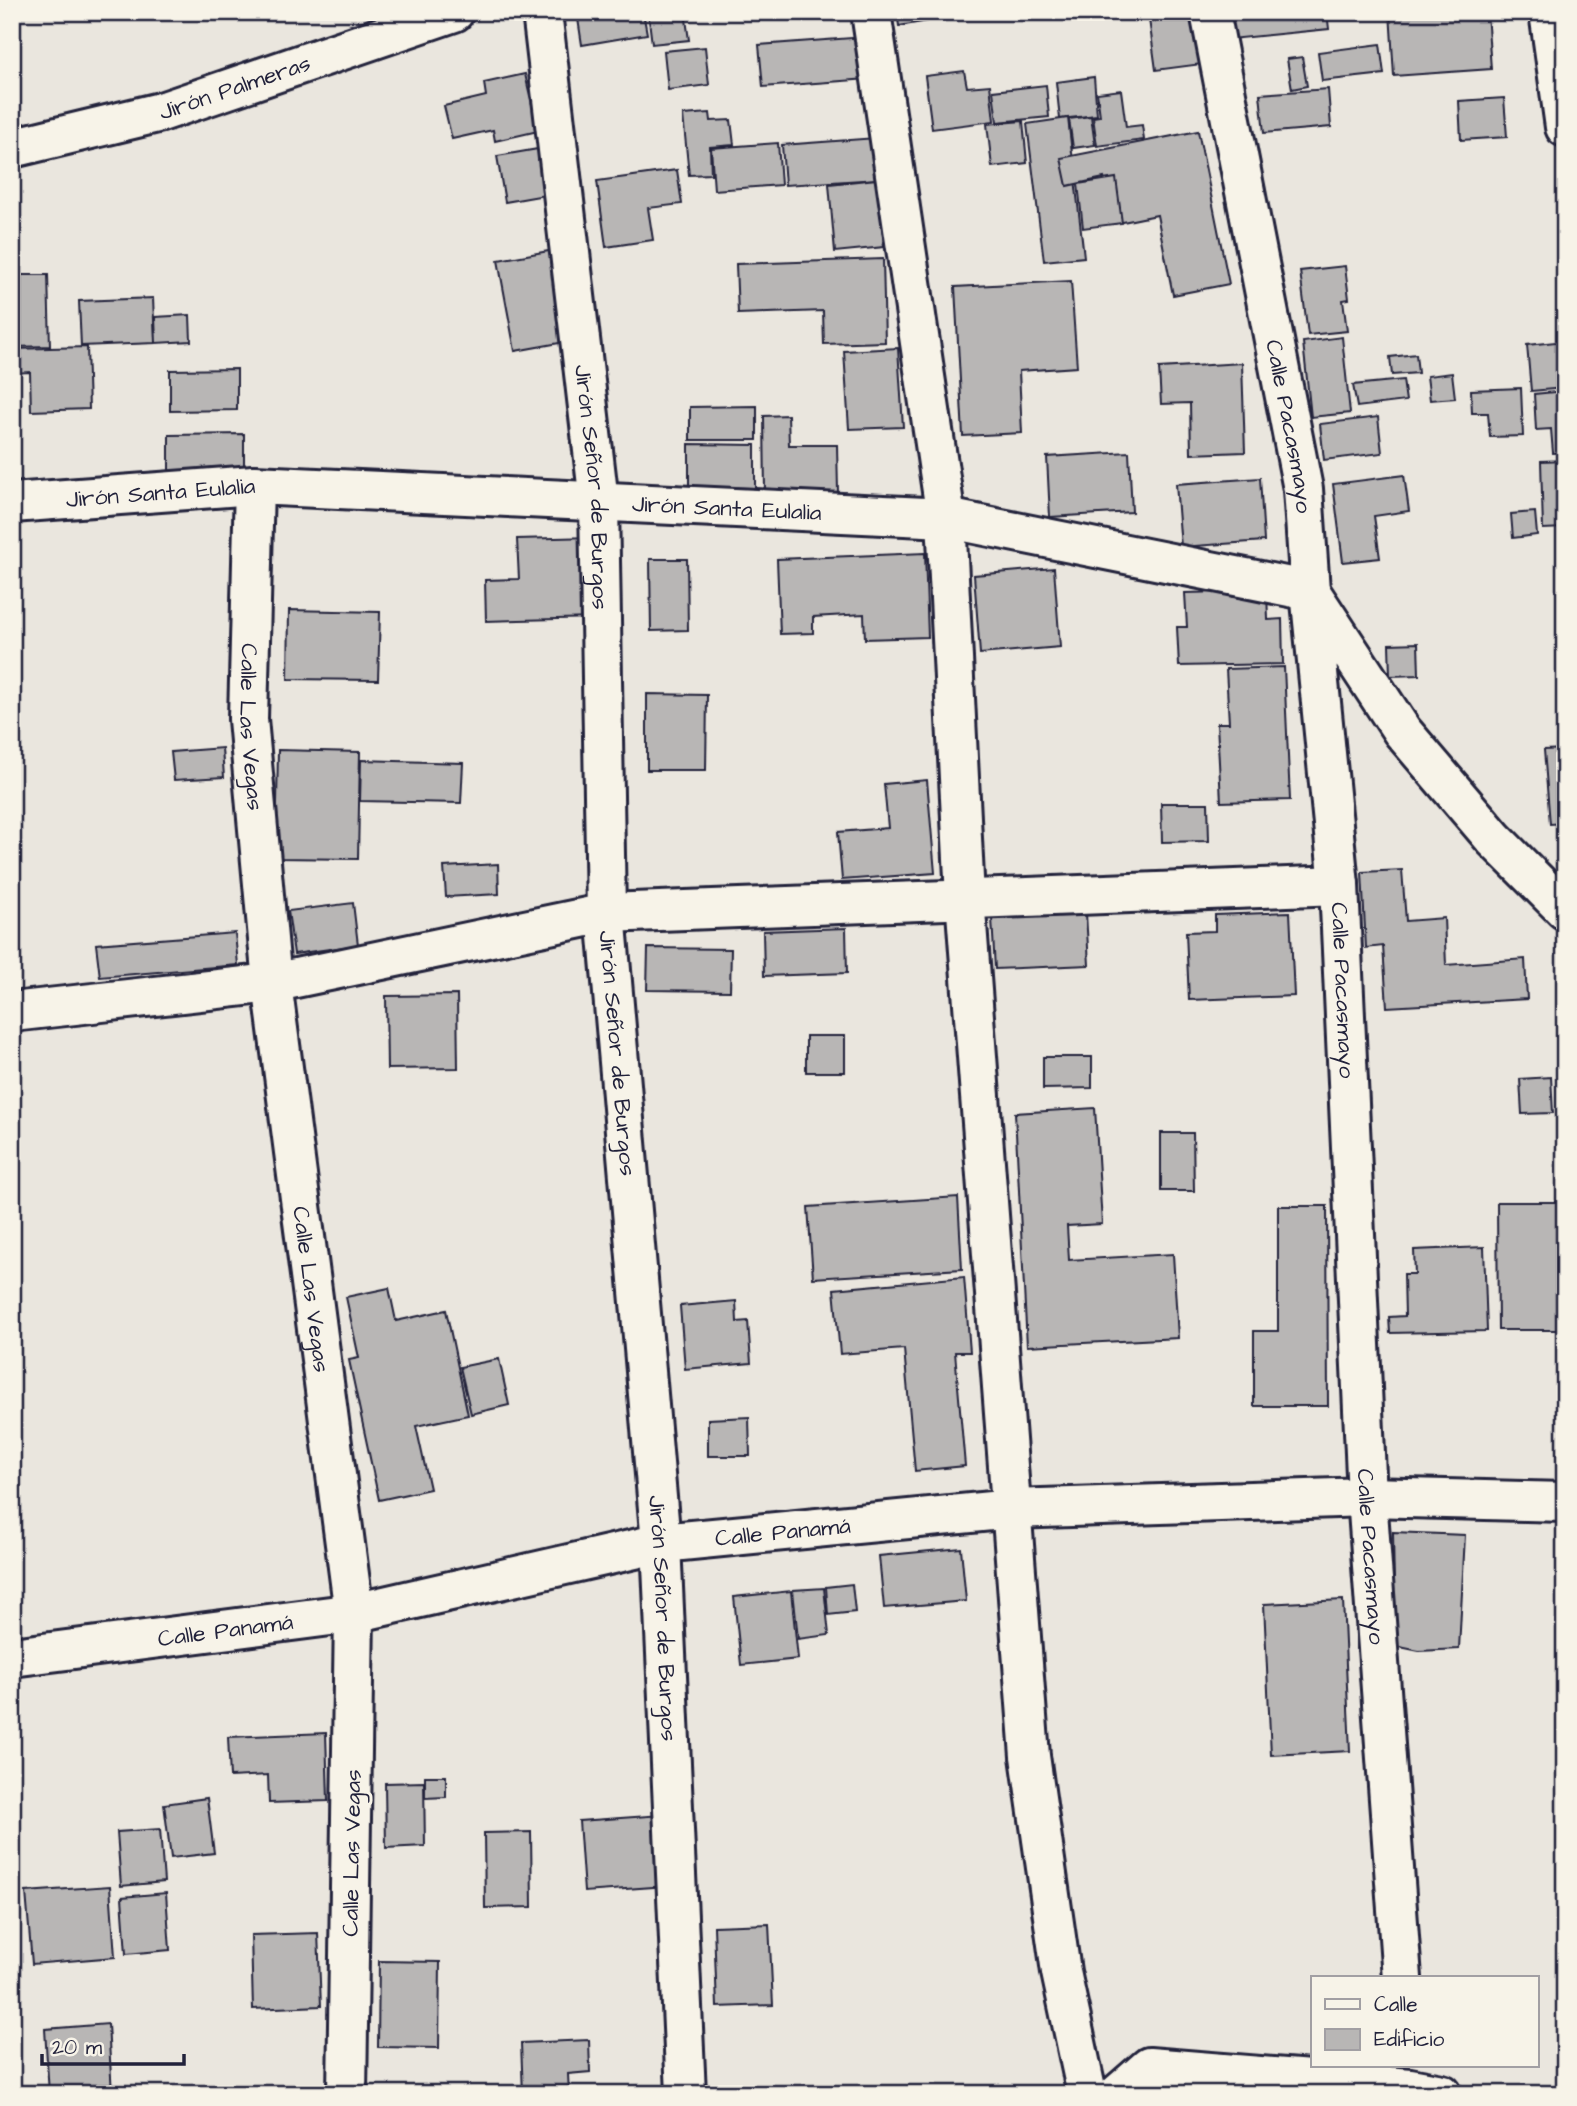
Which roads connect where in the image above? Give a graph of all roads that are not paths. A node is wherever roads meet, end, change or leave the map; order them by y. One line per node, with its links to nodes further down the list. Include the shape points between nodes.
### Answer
1 (454, 12): 7 (street, Jirón Palmeras, via 161,112)
2 (542, 12): 9 (street, Jirón Señor de Burgos)
3 (871, 12): 11 (street)
4 (1210, 12): 12 (street, Calle Pacasmayo, via 1303,489)
5 (1549, 12): 6 (street)
6 (1565, 127)
7 (12, 148)
8 (254, 485): 9 (street, Jirón Santa Eulalia); 10 (street, Jirón Santa Eulalia); 17 (street, Calle Las Vegas, via 247,719)
9 (599, 502): 11 (street, Jirón Santa Eulalia); 16 (street, Jirón Señor de Burgos)
10 (12, 503)
11 (946, 518): 12 (street, Jirón Santa Eulalia); 14 (street)
12 (1310, 591): 13 (street, Calle Pacasmayo); 15 (street, via 1402,731 1494,839)
13 (1339, 885): 14 (street); 19 (street, Calle Pacasmayo)
14 (965, 898): 16 (street); 21 (street)
15 (1565, 910)
16 (606, 912): 17 (street); 22 (street, Jirón Señor de Burgos)
17 (272, 983): 18 (street); 23 (street, Calle Las Vegas)
18 (12, 1012)
19 (1367, 1497): 20 (street, Calle Panamá); 21 (street, Calle Panamá); 25 (street, Calle Pacasmayo)
20 (1565, 1502)
21 (1012, 1509): 22 (street, Calle Panamá); 29 (street, via 1030,1756 1061,1972)
22 (660, 1542): 23 (street, Calle Panamá); 28 (street, Jirón Señor de Burgos)
23 (354, 1613): 24 (street, Calle Panamá); 27 (street, Calle Las Vegas)
24 (12, 1657)
25 (1402, 1976)
26 (1420, 2083): 30 (street, via 1149,2067)
27 (347, 2094)
28 (686, 2094)
29 (1087, 2094)
30 (1118, 2094)

